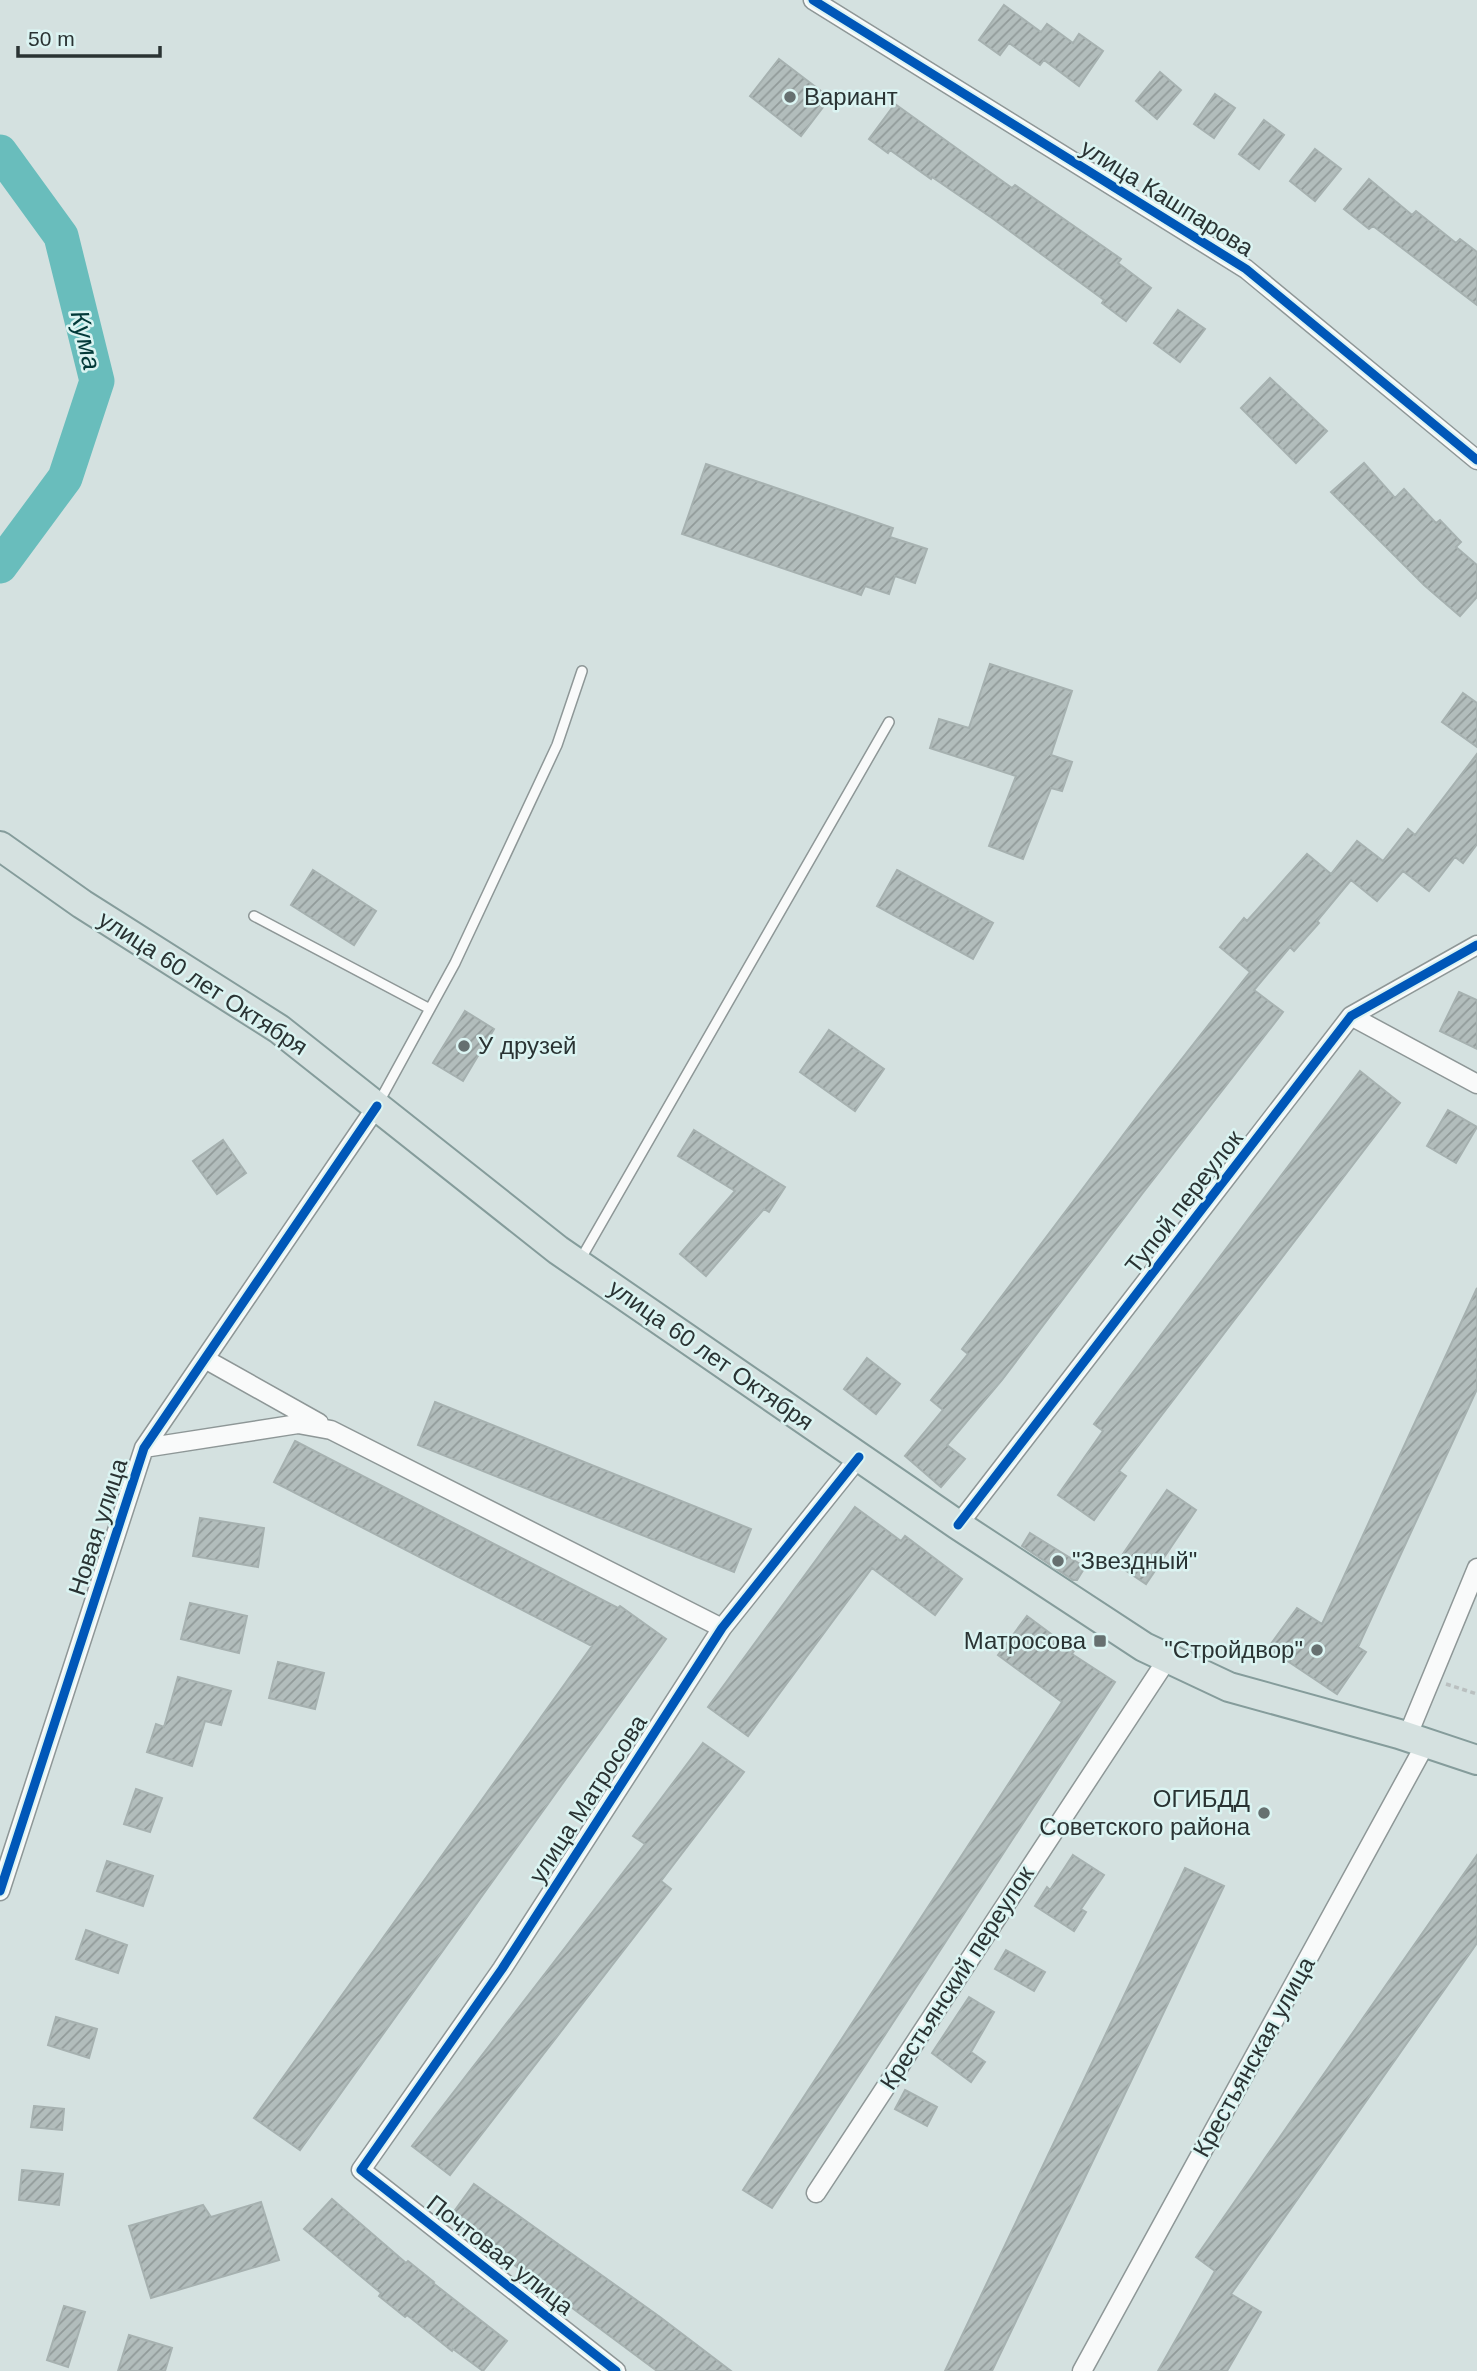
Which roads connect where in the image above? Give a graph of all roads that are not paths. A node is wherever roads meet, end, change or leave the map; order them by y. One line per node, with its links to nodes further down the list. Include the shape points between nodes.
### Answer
1 (813, 0): 2 (street, улица Кашпарова, via 1246,269)
2 (1477, 460)
3 (582, 671): 8 (lane, via 558,745)
4 (889, 722): 12 (lane)
5 (0, 846): 11 (main road, улица 60 лет Октября, via 82,904 279,1029)
6 (254, 916): 8 (lane)
7 (1477, 945): 9 (street, Тупой переулок)
8 (430, 1009): 11 (lane)
9 (1351, 1016): 10 (street); 17 (street, Тупой переулок)
10 (1477, 1084)
11 (377, 1106): 12 (main road, улица 60 лет Октября); 13 (street, Новая улица)
12 (578, 1264): 16 (main road, улица 60 лет Октября)
13 (205, 1359): 14 (street); 15 (street, Новая улица)
14 (331, 1430): 15 (street, via 298,1424); 19 (street)
15 (144, 1448): 23 (street, Новая улица)
16 (859, 1457): 17 (main road, улица 60 лет Октября); 19 (street, улица Матросова)
17 (958, 1525): 20 (main road, улица 60 лет Октября, via 1144,1647)
18 (1477, 1568): 21 (street, Крестьянская улица, via 1430,1679)
19 (722, 1628): 24 (street, улица Матросова, via 502,1969)
20 (1168, 1658): 21 (main road, улица 60 лет Октября, via 1230,1687); 25 (street, Крестьянский переулок)
21 (1416, 1740): 22 (main road, улица 60 лет Октября); 27 (street, Крестьянская улица)
22 (1477, 1760)
23 (0, 1891)
24 (361, 2170): 26 (street, Почтовая улица)
25 (816, 2193)
26 (616, 2371)
27 (1082, 2371)

